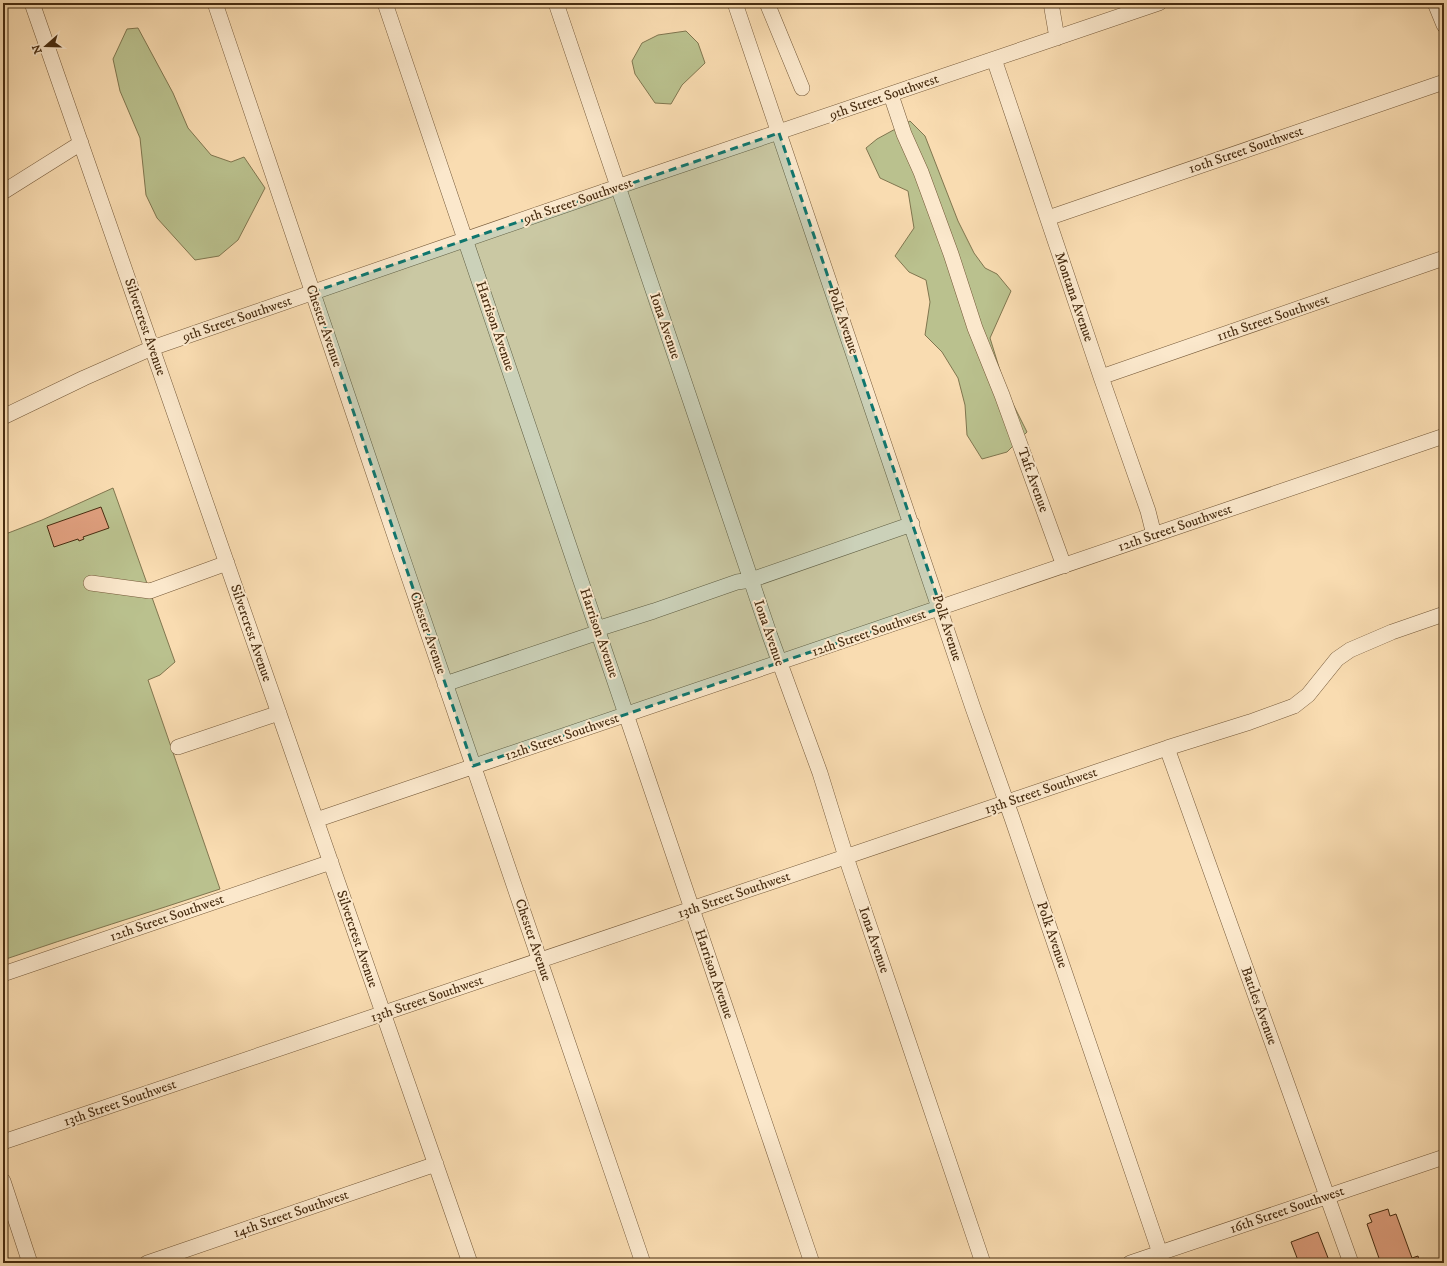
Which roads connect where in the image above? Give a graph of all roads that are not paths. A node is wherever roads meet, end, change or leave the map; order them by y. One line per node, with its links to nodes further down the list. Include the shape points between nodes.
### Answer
1 (32, 3): 17 (street, Silvercrest Avenue)
2 (215, 3): 23 (street, Chester Avenue)
3 (385, 3): 21 (street, Harrison Avenue)
4 (556, 3): 18 (street, Iona Avenue)
5 (735, 3): 16 (street, Polk Avenue)
6 (767, 3): 14 (street)
7 (1051, 3): 11 (street)
8 (1159, 3): 11 (street, 9th Street Southwest)
9 (1435, 3): 10 (street)
10 (1444, 26)
11 (1057, 38): 12 (street, 9th Street Southwest)
12 (994, 59): 15 (street, 9th Street Southwest); 20 (street, Montana Avenue)
13 (1444, 82): 20 (street, 10th Street Southwest)
14 (802, 88)
15 (891, 95): 16 (street, 9th Street Southwest); 31 (street, Taft Avenue)
16 (779, 133): 18 (street, 9th Street Southwest); 28 (street, Polk Avenue)
17 (81, 143): 19 (street); 24 (street, Silvercrest Avenue)
18 (618, 188): 21 (street, 9th Street Southwest); 32 (street, Iona Avenue)
19 (3, 192)
20 (1048, 218): 25 (street, Montana Avenue)
21 (465, 239): 23 (street, 9th Street Southwest); 36 (street, Harrison Avenue)
22 (1444, 258): 25 (street, 11th Street Southwest)
23 (313, 292): 24 (street, 9th Street Southwest); 38 (street, Chester Avenue)
24 (152, 348): 26 (street, 9th Street Southwest); 30 (street, Silvercrest Avenue)
25 (1101, 377): 29 (street, Montana Avenue)
26 (3, 417)
27 (1444, 436): 29 (street, 12th Street Southwest)
28 (912, 524): 32 (street); 34 (street, Polk Avenue)
29 (1154, 535): 31 (street, 12th Street Southwest)
30 (227, 563): 33 (street, via 152,591); 39 (street, Silvercrest Avenue)
31 (1064, 566): 34 (street, 12th Street Southwest)
32 (751, 580): 36 (street, via 737,582); 37 (street, Iona Avenue)
33 (91, 583)
34 (940, 608): 37 (street, 12th Street Southwest); 44 (street, Polk Avenue)
35 (1444, 614): 42 (street, 13th Street Southwest, via 1385,634 1350,650 1337,659 1308,695 1294,706)
36 (598, 630): 38 (street); 40 (street, Harrison Avenue)
37 (780, 663): 40 (street, 12th Street Southwest); 46 (street, Iona Avenue, via 820,773)
38 (445, 684): 43 (street, Chester Avenue)
39 (279, 713): 41 (street); 45 (street, Silvercrest Avenue)
40 (627, 715): 43 (street, 12th Street Southwest); 48 (street, Harrison Avenue)
41 (178, 747)
42 (1167, 748): 44 (street, 13th Street Southwest); 56 (street, Battles Avenue)
43 (473, 766): 45 (street, 12th Street Southwest); 49 (street, Chester Avenue)
44 (1007, 803): 46 (street, 13th Street Southwest); 57 (street, Polk Avenue)
45 (316, 820): 47 (street, Silvercrest Avenue)
46 (846, 858): 48 (street, 13th Street Southwest); 63 (street, Iona Avenue)
47 (330, 862): 50 (street, 12th Street Southwest); 51 (street, Silvercrest Avenue)
48 (692, 909): 49 (street, 13th Street Southwest); 62 (street, Harrison Avenue)
49 (540, 960): 51 (street, 13th Street Southwest); 61 (street, Chester Avenue)
50 (3, 974)
51 (384, 1015): 52 (street, 13th Street Southwest); 54 (street, Silvercrest Avenue)
52 (3, 1142)
53 (1444, 1157): 56 (street, 16th Street Southwest)
54 (436, 1164): 59 (street, 14th Street Southwest); 60 (street, Silvercrest Avenue)
55 (3, 1182): 58 (street)
56 (1327, 1197): 57 (street, 16th Street Southwest); 65 (street, Battles Avenue)
57 (1160, 1253): 64 (street, 16th Street Southwest)
58 (30, 1263)
59 (147, 1263)
60 (470, 1263)
61 (643, 1263)
62 (812, 1263)
63 (983, 1263)
64 (1130, 1263)
65 (1351, 1263)

